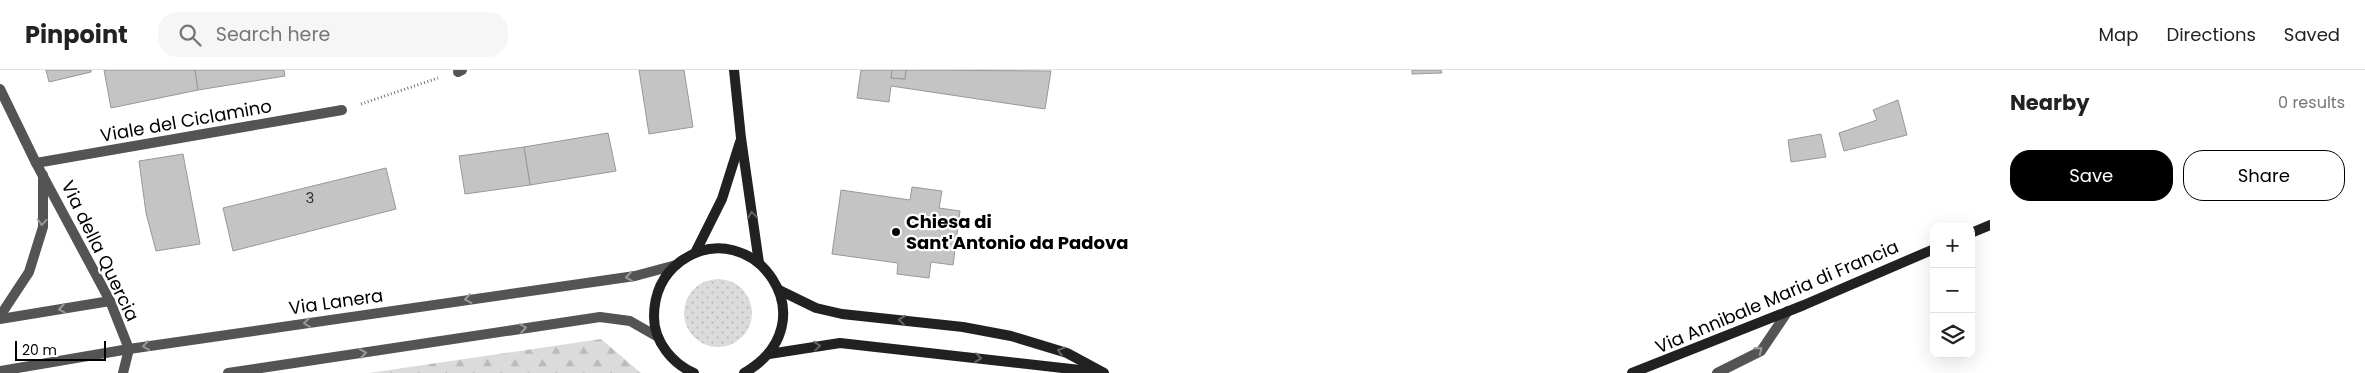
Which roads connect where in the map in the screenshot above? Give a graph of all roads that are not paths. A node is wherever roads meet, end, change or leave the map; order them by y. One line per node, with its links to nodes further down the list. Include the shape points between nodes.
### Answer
1 (734, 70): 4 (main road)
2 (0, 90): 5 (street, Via della Quercia)
3 (342, 110): 5 (street, Viale del Ciclamino)
4 (741, 138): 10 (main road, via 722,199); 11 (main road, one-way to 4)
5 (36, 163): 6 (street, Via della Quercia)
6 (43, 174): 14 (street, Via della Quercia); 16 (street, Via della Quercia, one-way to 16, via 43,227 29,272)
7 (1990, 225): 8 (main road)
8 (1975, 231)
9 (1930, 251): 15 (main road, Via Annibale Maria di Francia)
10 (695, 253): 11 (main road, via 711,249 728,250); 12 (main road)
11 (759, 263): 13 (main road)
12 (676, 265): 17 (main road, via 665,276 654,305); 18 (street, Via Lanera, one-way to 18, via 635,276)
13 (779, 290): 19 (main road, via 783,323); 25 (main road, one-way to 13, via 1067,353 1011,336 963,327 842,314 816,308)
14 (110, 301): 16 (street, one-way to 16); 18 (street, Via della Quercia)
15 (1788, 311): 26 (main road, Via Annibale Maria di Francia); 27 (street, one-way to 15, via 1761,351)
16 (0, 318)
17 (658, 337): 22 (street, one-way to 17, via 600,317 630,321); 23 (main road, via 678,364)
18 (129, 349): 20 (street, Via Lanera); 21 (street, Via della Quercia)
19 (769, 354): 24 (main road); 25 (main road, one-way to 25, via 840,343)
20 (0, 371)
21 (123, 373)
22 (228, 373)
23 (694, 373)
24 (744, 373)
25 (1104, 373)
26 (1632, 373)
27 (1717, 373)

